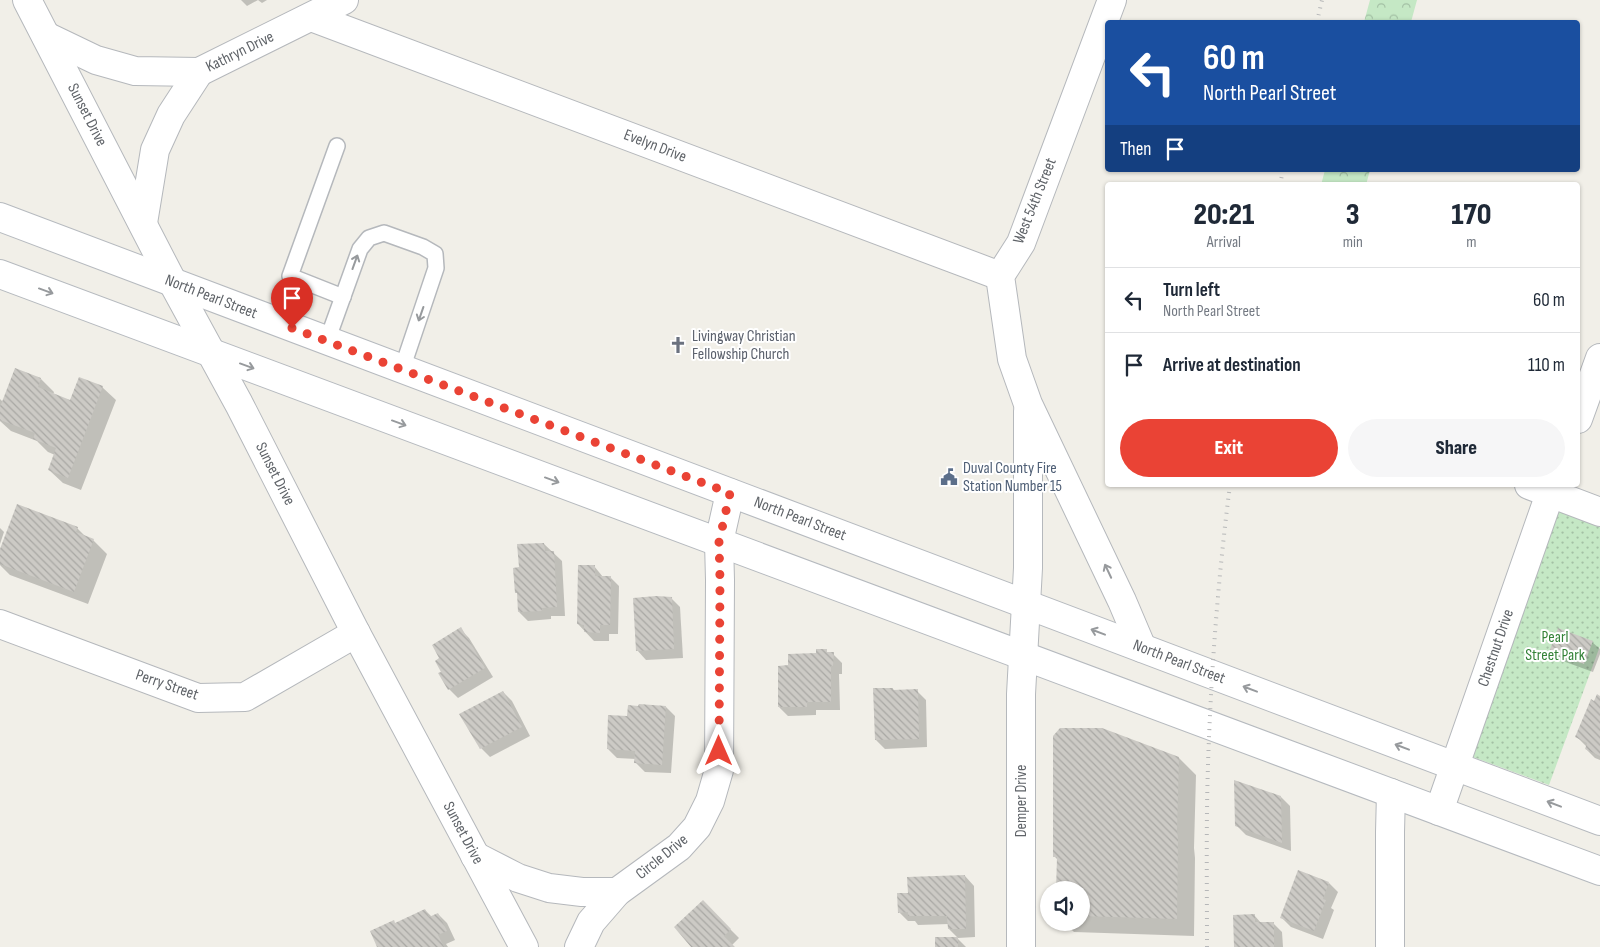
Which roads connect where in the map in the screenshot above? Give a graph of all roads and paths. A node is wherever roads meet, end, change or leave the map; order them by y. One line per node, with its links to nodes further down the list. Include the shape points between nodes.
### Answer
1 (27, 0): 5 (street, Sunset Drive)
2 (344, 0): 4 (street, Kathryn Drive)
3 (1112, 0): 11 (street, West 54th Street, via 1020,243)
4 (311, 17): 6 (street, Kathryn Drive); 11 (street, Evelyn Drive)
5 (46, 36): 6 (street, Kathryn Drive, via 96,60 135,71); 9 (street, Sunset Drive)
6 (199, 72): 9 (street, via 171,115 155,150)
7 (337, 146): 13 (lane, via 290,276)
8 (0, 217): 12 (street, North Pearl Street)
9 (143, 223): 12 (street, Sunset Drive)
10 (0, 274): 15 (street, one-way to 15)
11 (1000, 276): 18 (street, via 1012,359)
12 (173, 283): 14 (street, North Pearl Street); 15 (street, Sunset Drive)
13 (342, 296): 14 (lane); 17 (lane, one-way to 17, via 360,250 369,238 384,233 436,254 436,268)
14 (327, 341): 17 (street, North Pearl Street)
15 (212, 353): 23 (street, one-way to 23); 26 (street, Sunset Drive)
16 (1600, 358): 19 (street)
17 (402, 369): 21 (street, North Pearl Street)
18 (1028, 404): 24 (street); 27 (street, one-way to 18)
19 (1580, 413)
20 (1544, 488): 22 (street); 29 (street, Chestnut Drive)
21 (730, 493): 23 (street, Circle Drive); 24 (street, North Pearl Street)
22 (1600, 512)
23 (719, 542): 28 (street); 35 (street, Circle Drive, via 719,770 710,801 697,827 679,847)
24 (1027, 605): 27 (street, North Pearl Street, one-way to 24); 28 (street)
25 (0, 624): 26 (street, Perry Street, via 198,698 245,697)
26 (356, 633): 33 (street, Sunset Drive)
27 (1142, 648): 29 (street, North Pearl Street, one-way to 27)
28 (1023, 656): 30 (street); 38 (street, Demper Drive)
29 (1455, 766): 31 (street, Chestnut Drive); 32 (street, North Pearl Street, one-way to 29)
30 (1391, 794): 31 (street); 39 (street)
31 (1439, 811): 34 (street)
32 (1600, 821)
33 (475, 856): 35 (street, via 518,878 549,888); 36 (street, Sunset Drive)
34 (1600, 871)
35 (617, 892): 37 (street, Circle Drive, via 591,922)
36 (524, 947)
37 (579, 947)
38 (1021, 947)
39 (1390, 947)

